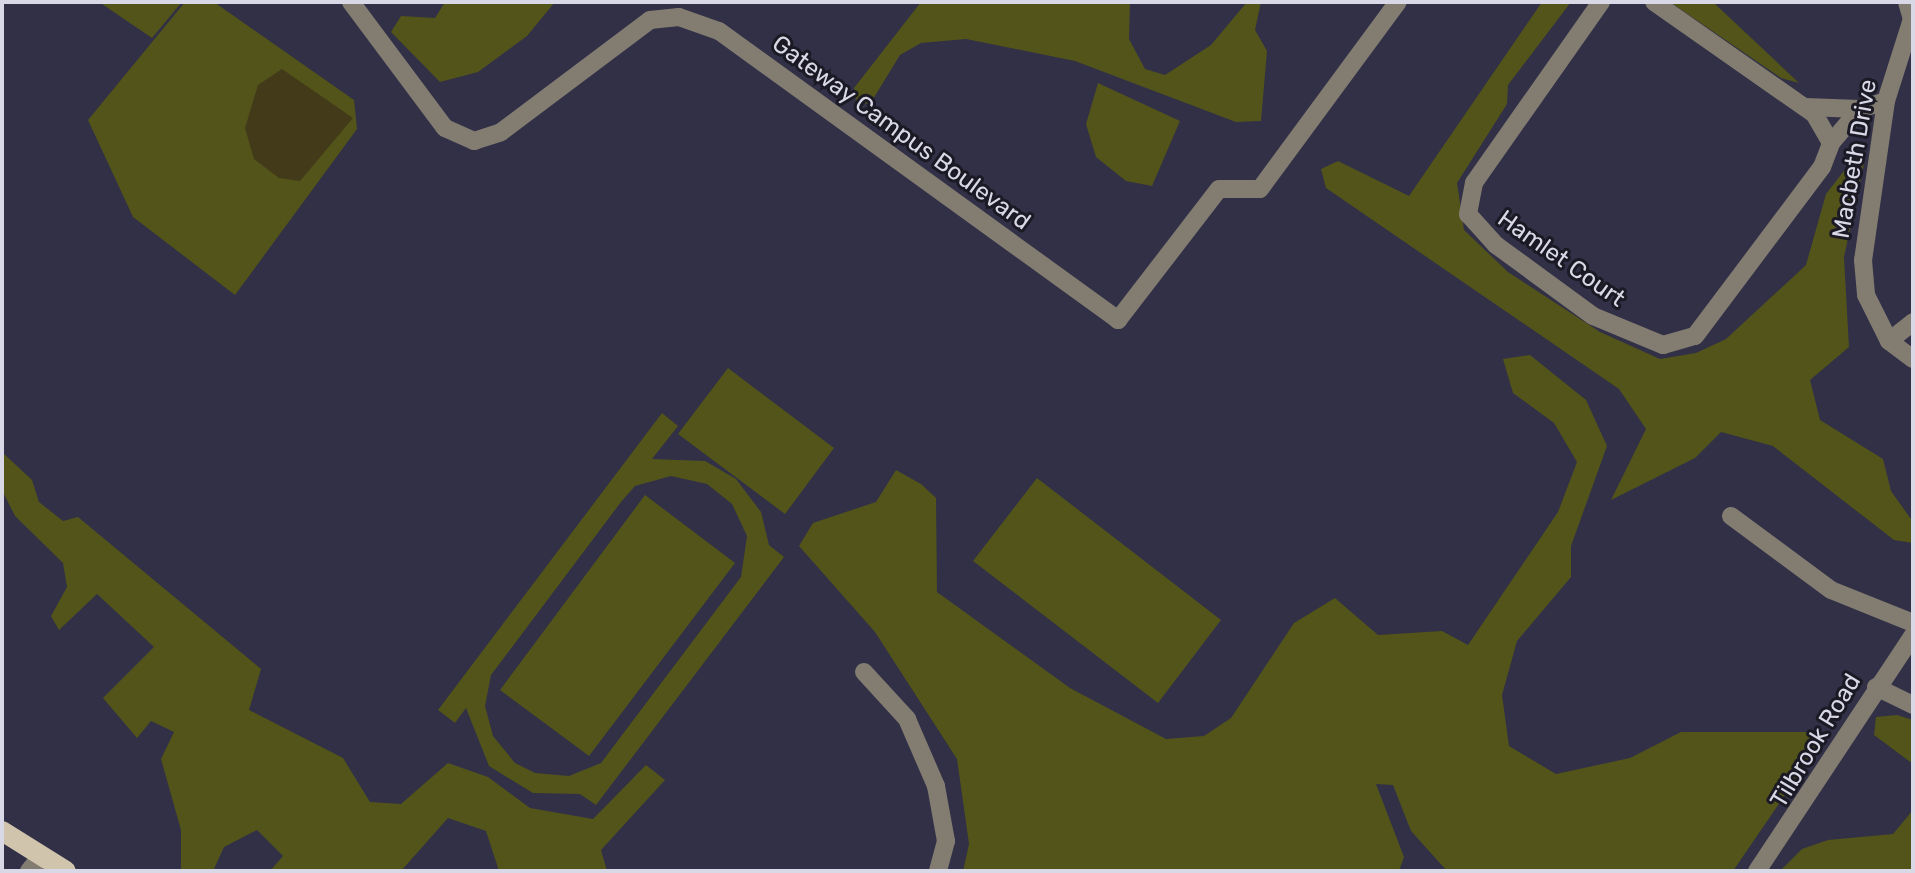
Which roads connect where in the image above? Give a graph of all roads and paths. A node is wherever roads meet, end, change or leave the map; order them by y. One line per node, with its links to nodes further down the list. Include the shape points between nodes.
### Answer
1 (351, 2): 2 (street, Gateway Campus Boulevard, via 445,128 474,141 501,132 650,20 679,17 719,31 1118,320 1219,189 1260,189)
2 (1398, 2)
3 (1601, 2): 9 (street, Hamlet Court, via 1469,197 1474,226 1593,316 1663,345 1695,336 1822,167)
4 (1654, 2): 7 (street)
5 (1911, 13): 6 (street, Macbeth Drive)
6 (1886, 101): 8 (street); 11 (street, Macbeth Drive, via 1863,260 1866,295)
7 (1805, 107): 8 (street); 9 (street)
8 (1860, 109): 9 (street, Hamlet Court)
9 (1831, 143)
10 (1913, 322): 11 (street)
11 (1889, 341): 12 (street, Macbeth Drive)
12 (1913, 359)
13 (1731, 516): 14 (street, via 1831,590)
14 (1913, 623)
15 (1913, 635): 17 (street, Tilbrook Road)
16 (864, 672): 22 (street, via 907,719 936,786 946,841)
17 (1876, 687): 18 (street); 23 (street, Tilbrook Road)
18 (1913, 705)
19 (2, 831): 20 (main road)
20 (35, 863): 21 (main road)
21 (66, 871)
22 (938, 871)
23 (1757, 871)

